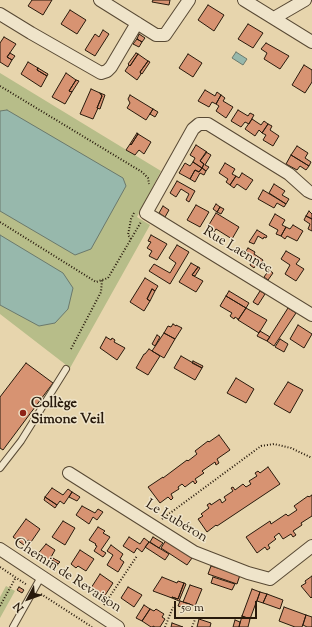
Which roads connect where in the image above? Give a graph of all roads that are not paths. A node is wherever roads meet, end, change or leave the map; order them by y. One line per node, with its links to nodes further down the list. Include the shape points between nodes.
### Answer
1 (100, 0): 7 (street)
2 (189, 0): 7 (street, via 165,35 156,35)
3 (244, 0): 6 (street)
4 (305, 0): 6 (street)
5 (0, 14): 7 (street, via 101,73 111,67)
6 (274, 18): 8 (street)
7 (137, 23)
8 (312, 42)
9 (312, 193): 10 (street, Rue Laennec, via 289,174 208,124 199,124 193,129 141,210)
10 (312, 315)
11 (66, 369): 12 (lane, via 21,441)
12 (0, 468)
13 (69, 473): 14 (street, Le Lubéron, via 194,552 248,573 270,579)
14 (312, 546)
15 (0, 549): 16 (street, Chemin de Revaison)
16 (41, 576): 17 (lane); 18 (street, Chemin de Revaison)
17 (13, 627)
18 (118, 627)

